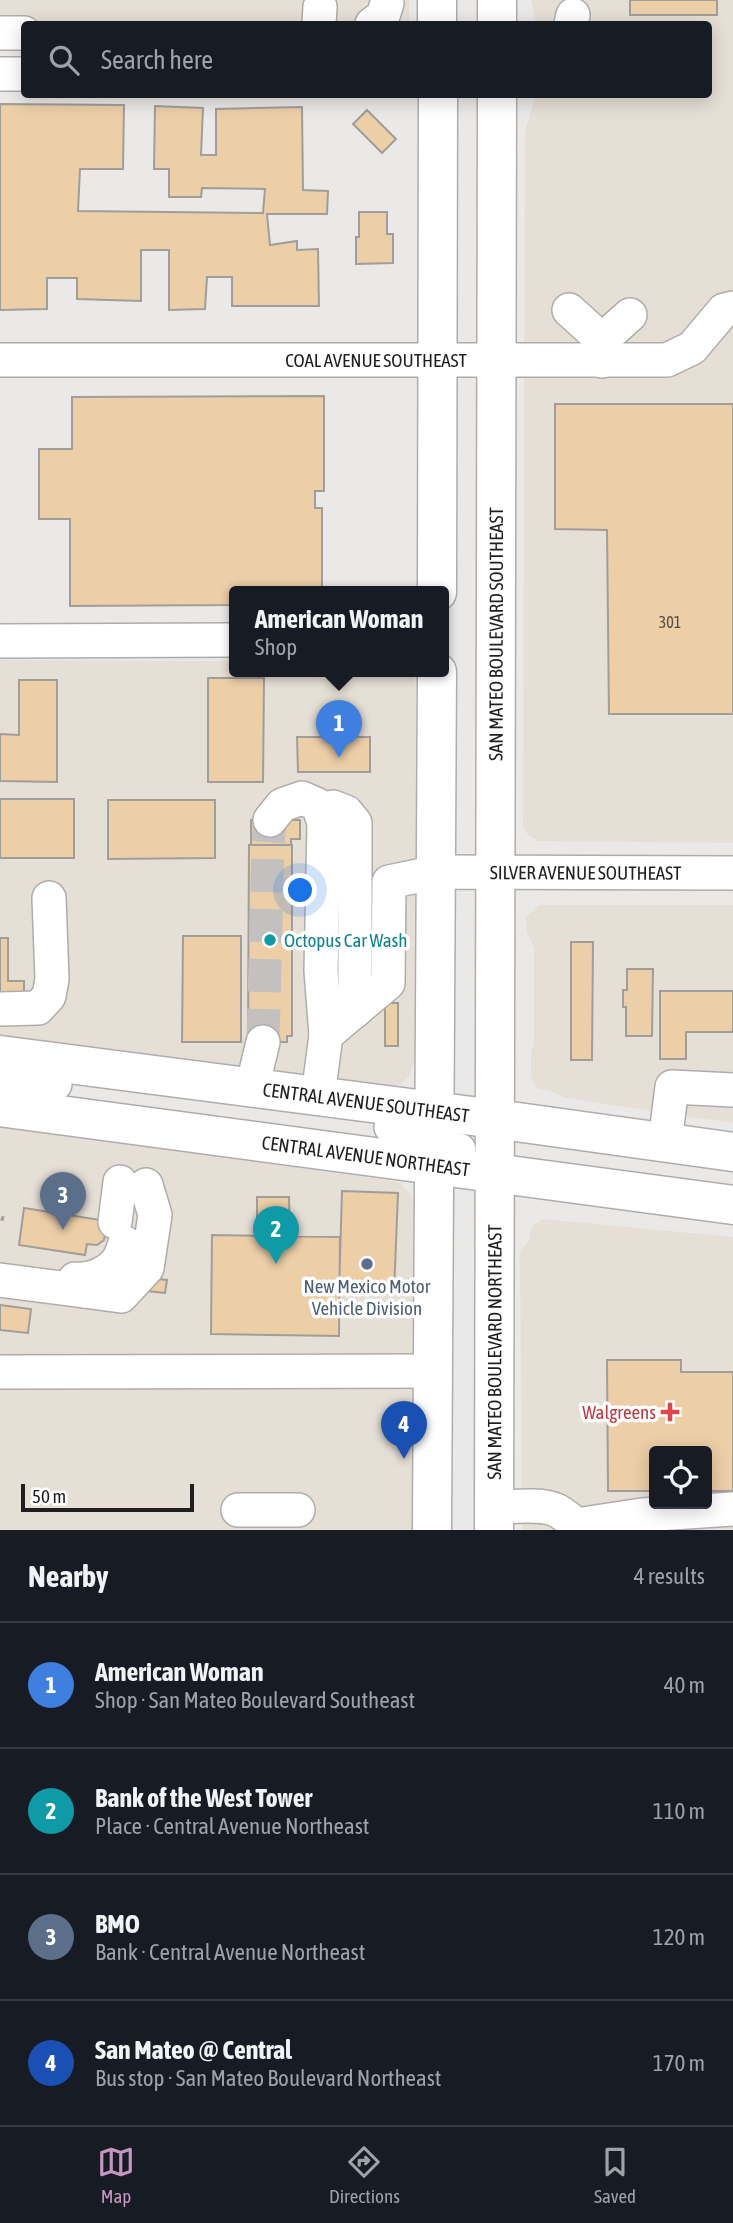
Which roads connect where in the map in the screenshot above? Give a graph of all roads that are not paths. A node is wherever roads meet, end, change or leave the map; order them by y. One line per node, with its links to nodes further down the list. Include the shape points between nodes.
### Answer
1 (437, 0): 3 (main road)
2 (497, 0): 4 (main road)
3 (437, 21)
4 (497, 21)
5 (0, 33): 6 (street)
6 (21, 33)
7 (0, 74): 8 (street)
8 (21, 74)
9 (438, 98): 17 (main road)
10 (496, 98): 16 (main road, SAN MATEO BOULEVARD SOUTHEAST)
11 (733, 308): 14 (street, COAL AVENUE SOUTHEAST, via 724,310 692,348 667,360)
12 (569, 310): 14 (street)
13 (630, 315): 14 (street)
14 (602, 350): 16 (street, COAL AVENUE SOUTHEAST)
15 (0, 359): 17 (street, COAL AVENUE SOUTHEAST)
16 (496, 359): 17 (street, COAL AVENUE SOUTHEAST); 25 (main road, SAN MATEO BOULEVARD SOUTHEAST)
17 (436, 360): 18 (main road)
18 (437, 586)
19 (229, 640): 20 (street)
20 (0, 642)
21 (437, 677): 24 (main road)
22 (335, 812): 23 (street, via 302,798 282,805); 29 (street, via 369,893); 29 (street, via 324,823 320,971)
23 (270, 820)
24 (437, 872): 25 (street, SILVER AVENUE SOUTHEAST); 29 (street, SILVER AVENUE SOUTHEAST, via 389,882 388,983); 40 (main road)
25 (496, 872): 26 (street, SILVER AVENUE SOUTHEAST); 38 (main road, SAN MATEO BOULEVARD SOUTHEAST)
26 (733, 873)
27 (49, 898): 28 (street, via 49,996 38,1008)
28 (0, 1009)
29 (348, 1017): 36 (street)
30 (263, 1042): 34 (street)
31 (0, 1055): 34 (main road, CENTRAL AVENUE SOUTHEAST)
32 (0, 1083): 33 (street)
33 (55, 1084)
34 (252, 1088): 36 (main road, CENTRAL AVENUE SOUTHEAST)
35 (733, 1090): 41 (street, via 672,1087)
36 (318, 1096): 40 (main road, CENTRAL AVENUE SOUTHEAST)
37 (0, 1107): 40 (main road, CENTRAL AVENUE NORTHEAST)
38 (495, 1119): 40 (main road, CENTRAL AVENUE SOUTHEAST); 41 (main road, CENTRAL AVENUE SOUTHEAST); 43 (main road, SAN MATEO BOULEVARD SOUTHEAST)
39 (391, 1127): 40 (street, CENTRAL AVENUE NORTHEAST)
40 (433, 1140): 43 (main road, CENTRAL AVENUE NORTHEAST); 51 (main road)
41 (665, 1142): 42 (main road, CENTRAL AVENUE SOUTHEAST)
42 (733, 1152)
43 (496, 1165): 44 (street, CENTRAL AVENUE NORTHEAST); 45 (main road, CENTRAL AVENUE NORTHEAST); 57 (main road, SAN MATEO BOULEVARD NORTHEAST)
44 (733, 1196)
45 (733, 1205)
46 (124, 1235): 47 (street, via 93,1265); 48 (street, via 118,1261 102,1275 82,1280); 50 (street, via 127,1268 106,1284); 50 (street, via 133,1183 155,1215 147,1268 121,1296)
47 (0, 1257)
48 (0, 1269)
49 (0, 1280): 50 (street)
50 (84, 1291)
51 (433, 1371): 52 (street); 58 (main road)
52 (0, 1372)
53 (733, 1509): 56 (street)
54 (238, 1510): 55 (street)
55 (298, 1510)
56 (571, 1514): 57 (street, via 547,1507)
57 (494, 1518)
58 (432, 1530)

